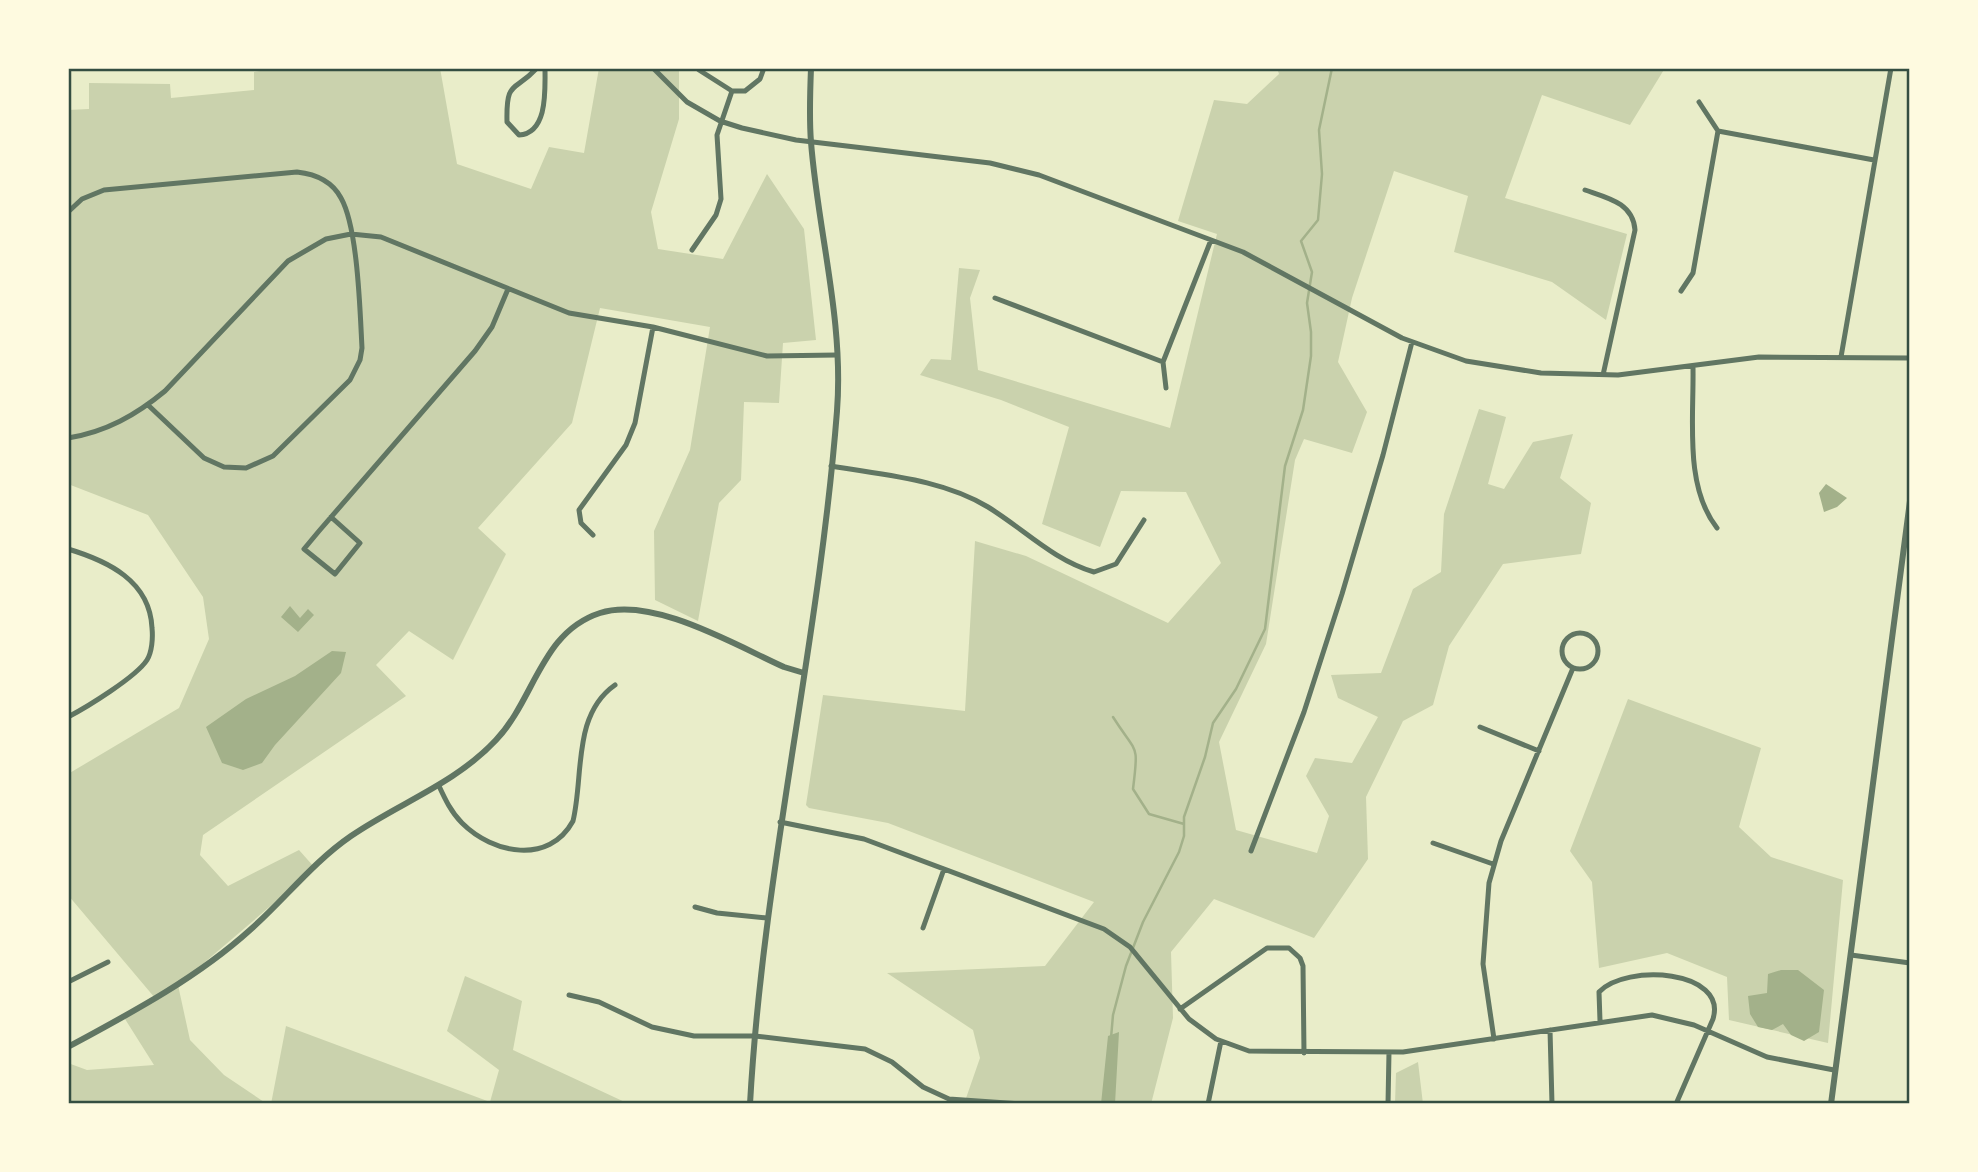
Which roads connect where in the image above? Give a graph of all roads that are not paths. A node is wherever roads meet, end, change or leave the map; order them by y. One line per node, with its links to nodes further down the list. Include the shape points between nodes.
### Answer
1 (537, 68): 2 (street, via 514,86 507,101 507,121 519,135 535,129 540,121)
2 (545, 68)
3 (653, 68): 10 (street, via 687,102)
4 (764, 68): 8 (street, via 755,86)
5 (811, 68): 12 (street)
6 (1891, 68): 13 (street)
7 (699, 70): 8 (street)
8 (732, 91): 10 (street)
9 (1699, 102): 11 (street)
10 (720, 121): 12 (street); 18 (street, via 716,151 721,199 716,215)
11 (1718, 131): 13 (street); 20 (street, via 1693,273)
12 (811, 141): 17 (street, via 961,159 1031,173); 24 (street)
13 (1874, 160): 25 (street)
14 (1585, 190): 29 (street, via 1628,209 1635,230)
15 (68, 212): 16 (street, via 82,199 104,190 297,172 318,177 336,190)
16 (351, 234): 19 (street, via 392,239); 31 (street, via 311,245 288,261); 31 (street, via 360,360 350,380 273,456 246,468 214,464)
17 (1211, 240): 23 (street, via 1306,284); 27 (street)
18 (692, 250)
19 (508, 289): 22 (street, via 569,313); 35 (street, via 492,327 475,351)
20 (1681, 291)
21 (995, 298): 27 (street)
22 (653, 327): 24 (street, via 767,356); 38 (street, via 638,410 626,445 579,510 581,523)
23 (1412, 342): 29 (street, via 1466,361 1512,370); 49 (street, via 1342,594 1304,712)
24 (837, 355): 33 (street)
25 (1841, 357): 26 (street); 28 (street, via 1759,357)
26 (1910, 359)
27 (1163, 362): 30 (street)
28 (1693, 367): 29 (street); 37 (street, via 1696,487 1704,512)
29 (1603, 375)
30 (1166, 388)
31 (148, 405): 32 (street, via 108,428)
32 (68, 438)
33 (831, 466): 36 (street, via 962,494 1065,560 1094,572 1116,564); 41 (street)
34 (1910, 501): 55 (street)
35 (331, 517): 35 (street, via 360,543 334,574 304,549)
36 (1143, 520)
37 (1717, 528)
38 (593, 535)
39 (68, 549): 43 (street, via 102,561 130,578 145,600 152,636 146,660)
40 (1573, 668): 40 (street, via 1564,660 1564,642 1569,636 1585,633 1597,645 1597,659 1583,669); 45 (street)
41 (804, 673): 46 (street, via 659,612 630,608 599,613 562,636 503,733); 47 (street)
42 (615, 685): 46 (street, via 593,709 582,750 573,821 552,845 521,851 480,837 460,821)
43 (68, 717)
44 (1480, 727): 45 (street)
45 (1539, 751): 50 (street)
46 (439, 786): 67 (street, via 350,837 202,970)
47 (780, 822): 51 (street, via 864,839); 53 (street)
48 (1433, 843): 50 (street)
49 (1251, 851)
50 (1493, 864): 65 (street, via 1482,941)
51 (944, 869): 54 (street); 60 (street, via 1118,937 1142,959)
52 (695, 906): 53 (street)
53 (766, 918): 64 (street)
54 (923, 928)
55 (1851, 955): 57 (street); 70 (street)
56 (108, 961): 58 (street)
57 (1910, 963)
58 (68, 982)
59 (569, 995): 64 (street, via 599,1002 671,1032 718,1038)
60 (1180, 1009): 66 (street); 69 (street, via 1267,948 1289,948 1303,966)
61 (1600, 1021): 62 (street); 63 (street, via 1672,1018); 63 (street, via 1599,992 1610,982 1664,973 1692,983 1712,998 1716,1010)
62 (1550, 1030): 65 (street); 75 (street)
63 (1708, 1032): 70 (street, via 1766,1057); 76 (street)
64 (755, 1036): 71 (street); 72 (street, via 865,1049 949,1099)
65 (1494, 1039): 68 (street)
66 (1221, 1041): 69 (street, via 1249,1051); 73 (street)
67 (68, 1047)
68 (1389, 1052): 69 (street); 74 (street)
69 (1304, 1053)
70 (1834, 1070): 77 (street)
71 (750, 1104)
72 (1020, 1104)
73 (1208, 1104)
74 (1388, 1104)
75 (1552, 1104)
76 (1676, 1104)
77 (1831, 1104)

